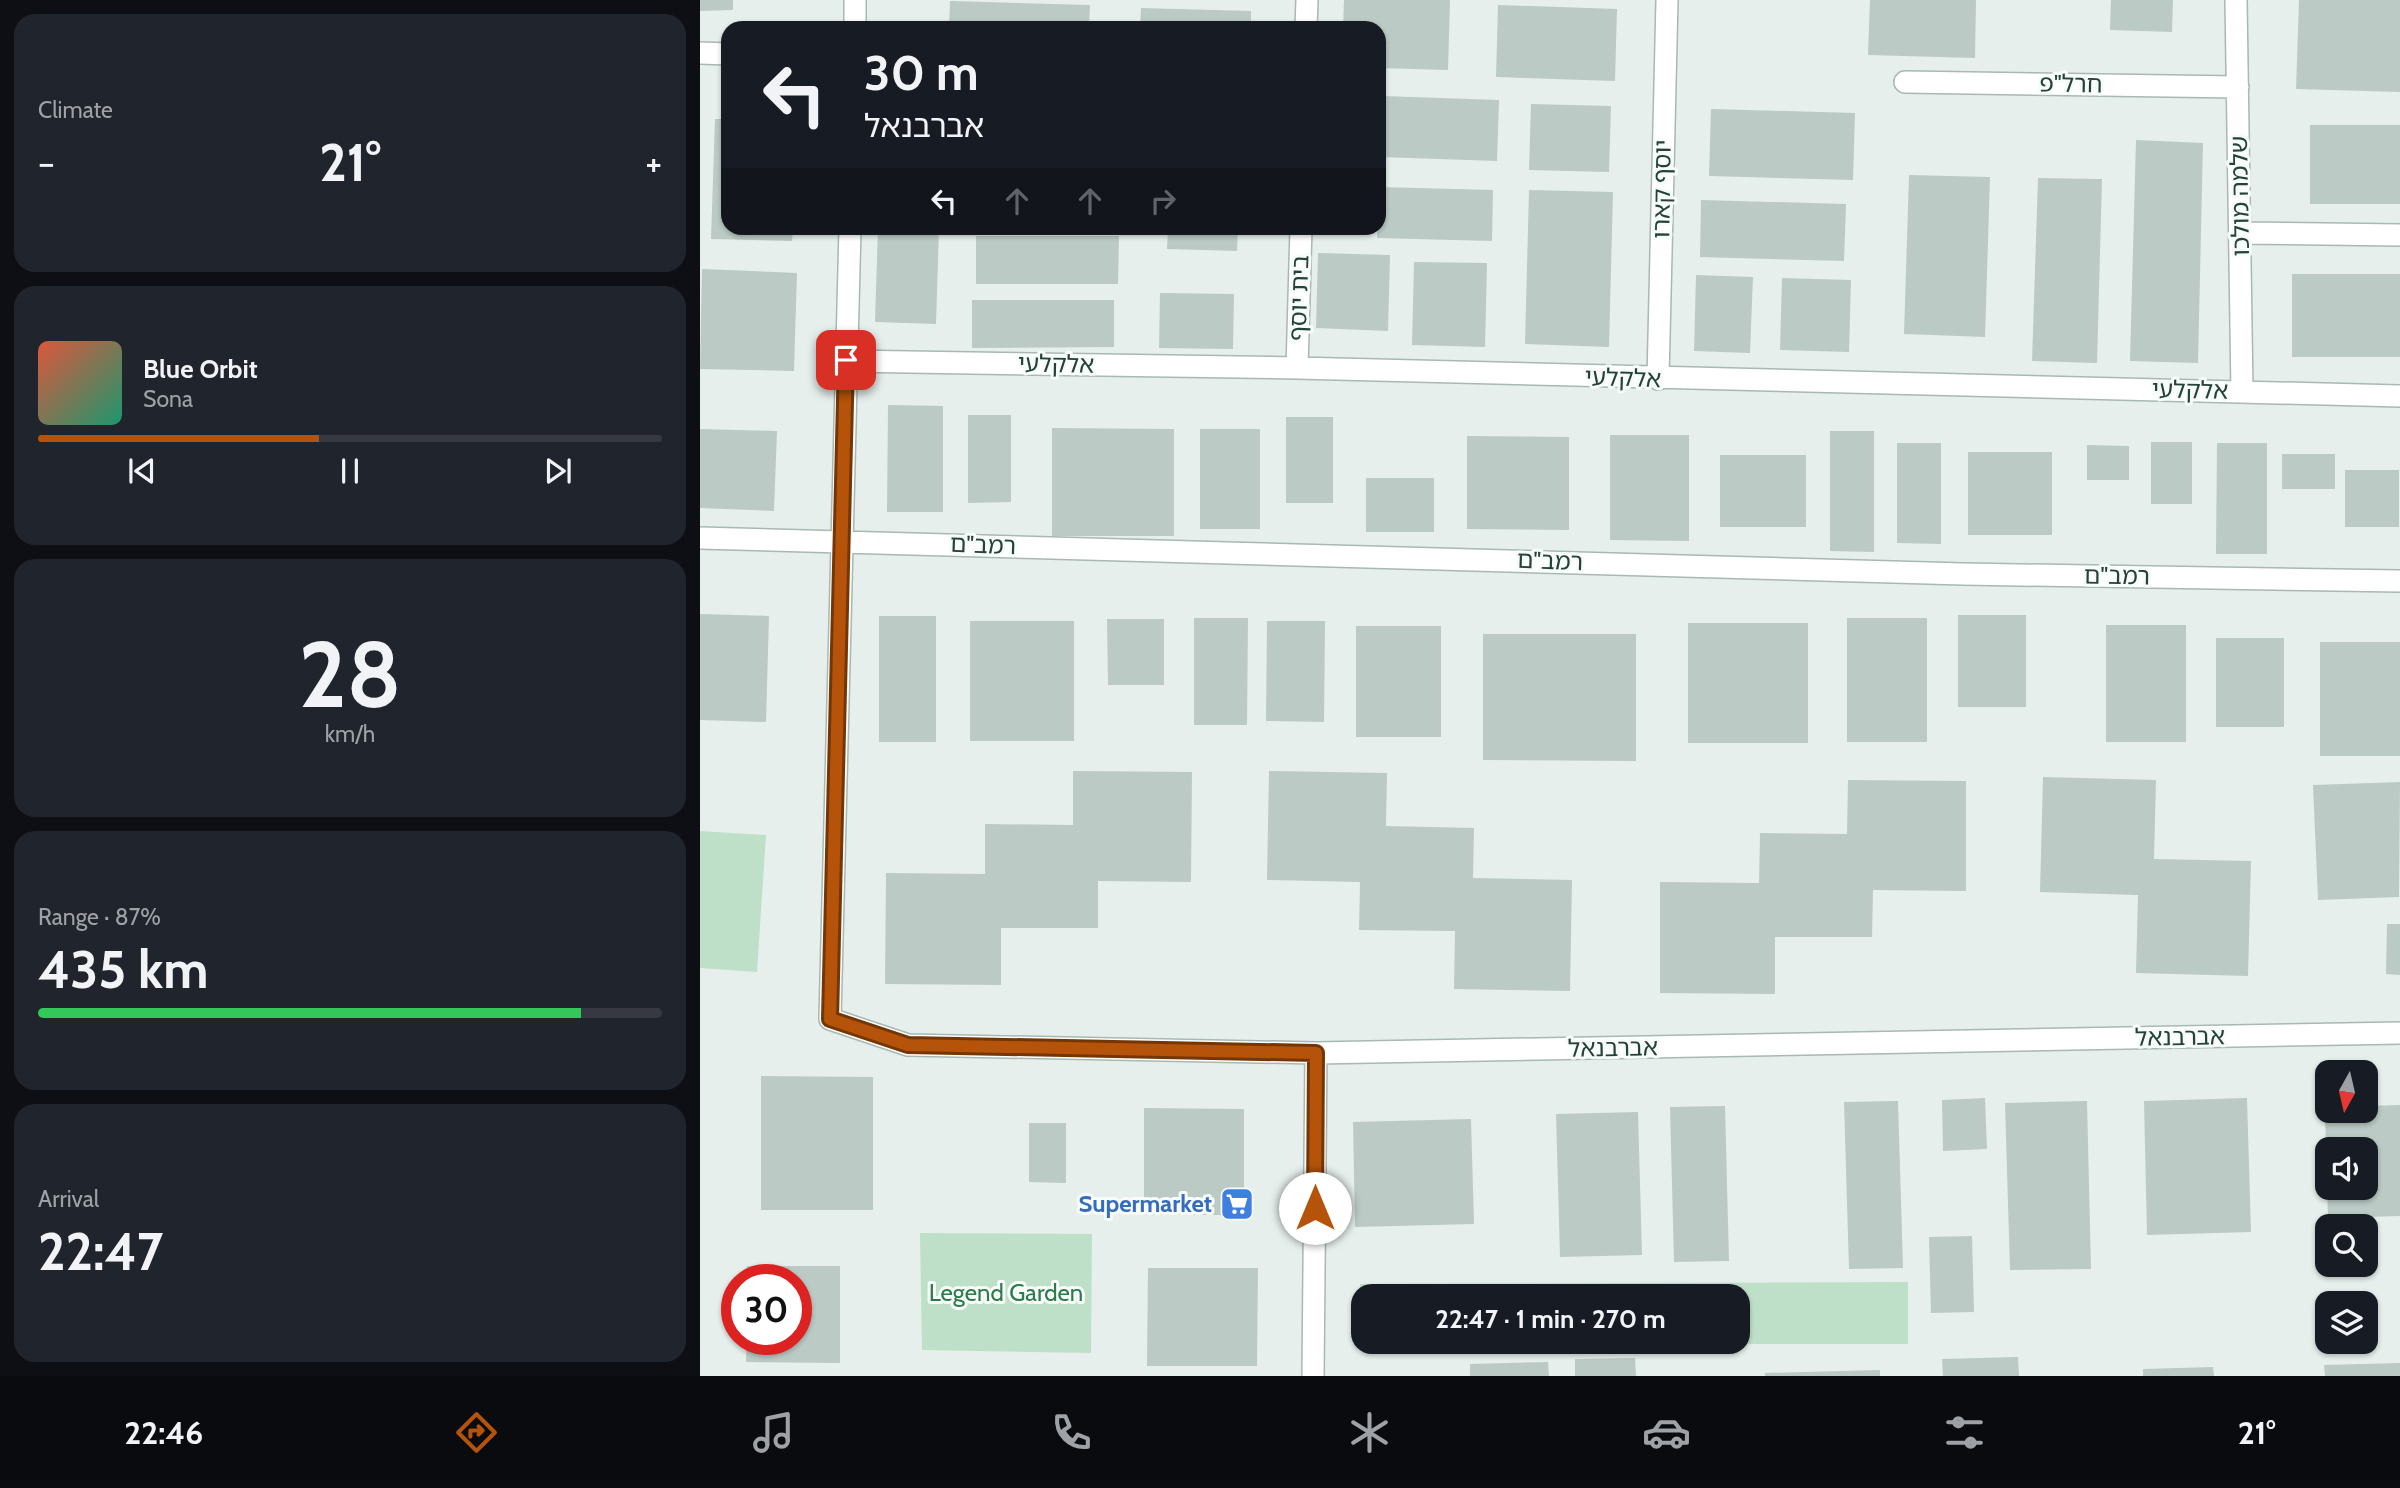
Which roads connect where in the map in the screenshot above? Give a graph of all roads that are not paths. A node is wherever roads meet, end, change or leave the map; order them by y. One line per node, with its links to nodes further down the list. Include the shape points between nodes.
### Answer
1 (855, 0): 5 (street)
2 (1307, 0): 6 (street)
3 (1667, 0): 17 (street, יוסף קארו)
4 (2236, 0): 10 (street, שלמה מולכו)
5 (855, 21)
6 (1306, 21)
7 (700, 53): 8 (street)
8 (721, 54)
9 (1905, 82): 10 (street, חרל"פ)
10 (2238, 87): 11 (street, שלמה מולכו)
11 (2241, 233): 14 (street); 18 (street, שלמה מולכו)
12 (850, 235): 15 (street)
13 (1301, 235): 16 (street, בית יוסף)
14 (2400, 235)
15 (846, 360): 16 (street, אלקלעי); 21 (street)
16 (1297, 368): 17 (street, אלקלעי)
17 (1658, 379): 18 (street, אלקלעי)
18 (2242, 391): 19 (street, אלקלעי)
19 (2400, 396)
20 (700, 538): 21 (street, רמב"ם)
21 (842, 541): 22 (street, רמב"ם, via 1963,574); 24 (street, אברבנאל, via 830,1019 908,1045)
22 (2400, 581)
23 (2400, 1032): 24 (street, אברבנאל)
24 (1316, 1053): 25 (street)
25 (1313, 1376)

